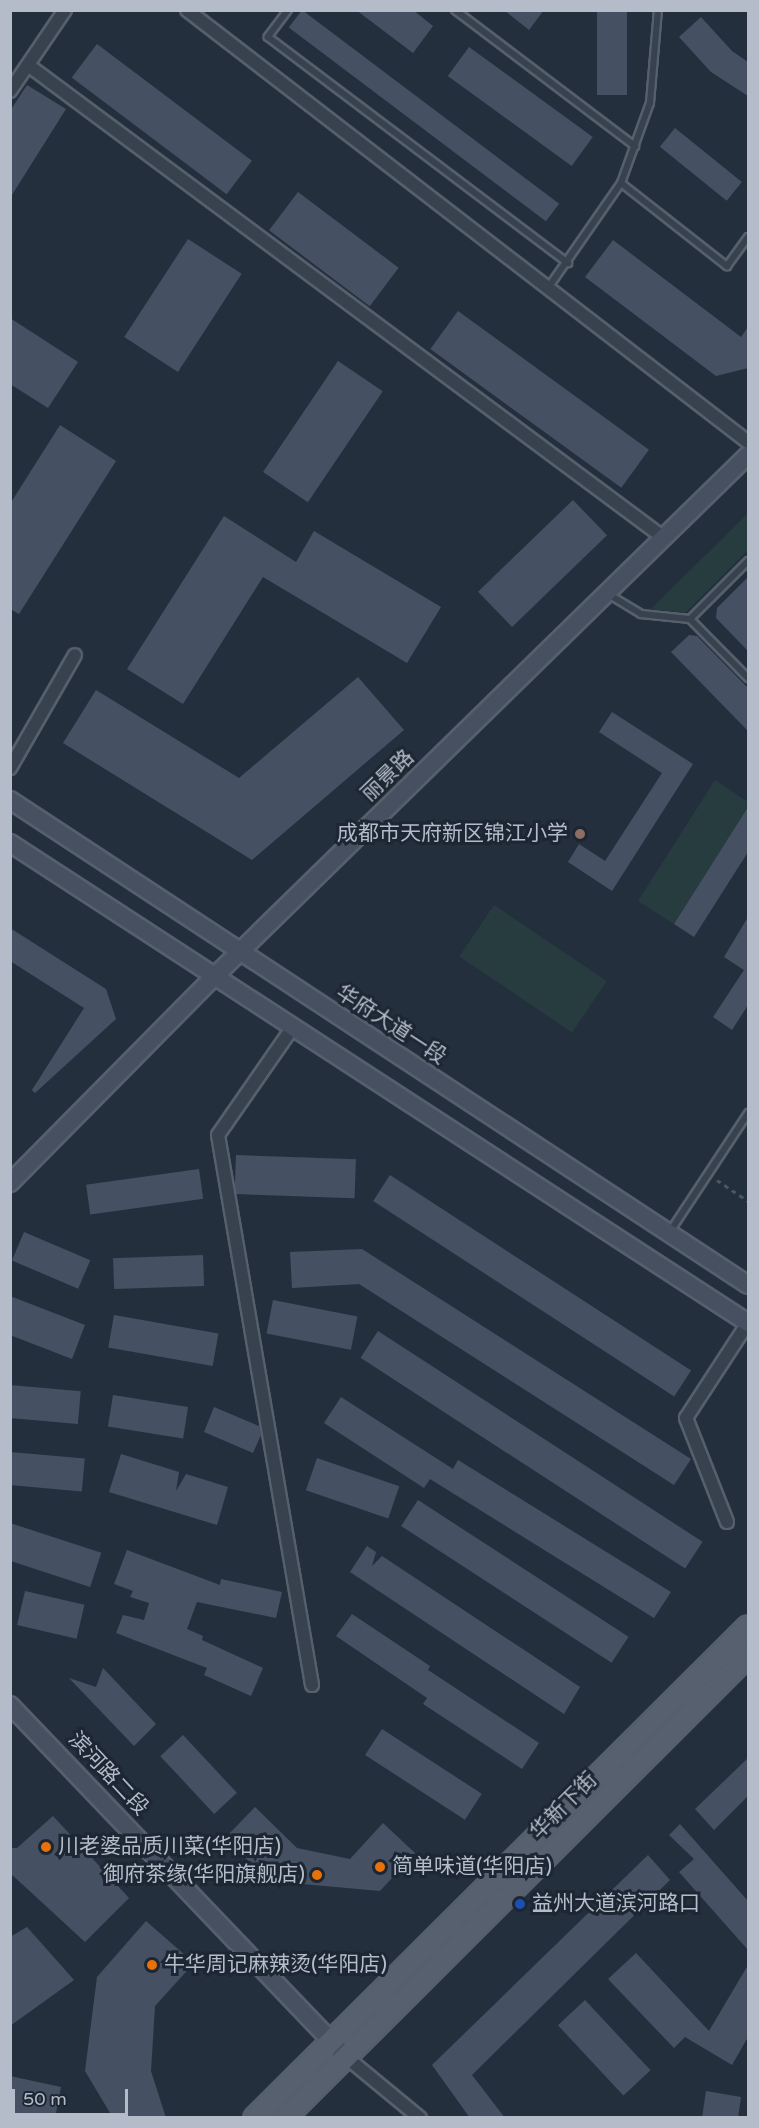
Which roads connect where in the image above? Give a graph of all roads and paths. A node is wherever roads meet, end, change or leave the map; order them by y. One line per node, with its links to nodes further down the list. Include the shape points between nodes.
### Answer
1 (65, 10): 6 (street)
2 (187, 10): 12 (street)
3 (288, 10): 11 (lane, via 268,37)
4 (455, 10): 8 (lane)
5 (658, 10): 8 (lane, via 650,103)
6 (28, 65): 7 (street); 15 (street)
7 (10, 91)
8 (635, 146): 9 (lane)
9 (621, 183): 10 (lane, via 727,266); 11 (lane)
10 (748, 237)
11 (568, 263): 12 (lane)
12 (548, 288): 13 (street)
13 (748, 442)
14 (748, 455): 15 (main road, 丽景路)
15 (664, 538): 17 (main road, 丽景路)
16 (748, 561): 18 (lane)
17 (607, 593): 18 (lane, via 641,614); 24 (main road, 丽景路)
18 (690, 618): 20 (lane)
19 (75, 655): 21 (street)
20 (748, 678)
21 (10, 768)
22 (10, 800): 24 (main road, 华府大道一段)
23 (10, 843): 25 (main road)
24 (239, 952): 25 (main road, 丽景路); 31 (main road, 华府大道一段)
25 (216, 975): 26 (main road); 29 (main road, 丽景路)
26 (293, 1027): 33 (main road); 37 (street, via 218,1135)
27 (748, 1113): 28 (lane)
28 (708, 1174): 30 (path); 31 (lane)
29 (10, 1183)
30 (748, 1201)
31 (669, 1233): 32 (main road, 华府大道一段)
32 (748, 1285)
33 (748, 1323): 34 (street, via 686,1418)
34 (727, 1522)
35 (748, 1626): 39 (main road)
36 (748, 1656): 40 (main road, 华新下街)
37 (312, 1685)
38 (10, 1705): 39 (main road, 滨河路二段)
39 (330, 2042): 40 (main road, 滨河路二段); 41 (main road)
40 (346, 2057): 42 (main road, 华新下街); 43 (street)
41 (254, 2118)
42 (285, 2118)
43 (420, 2118)

